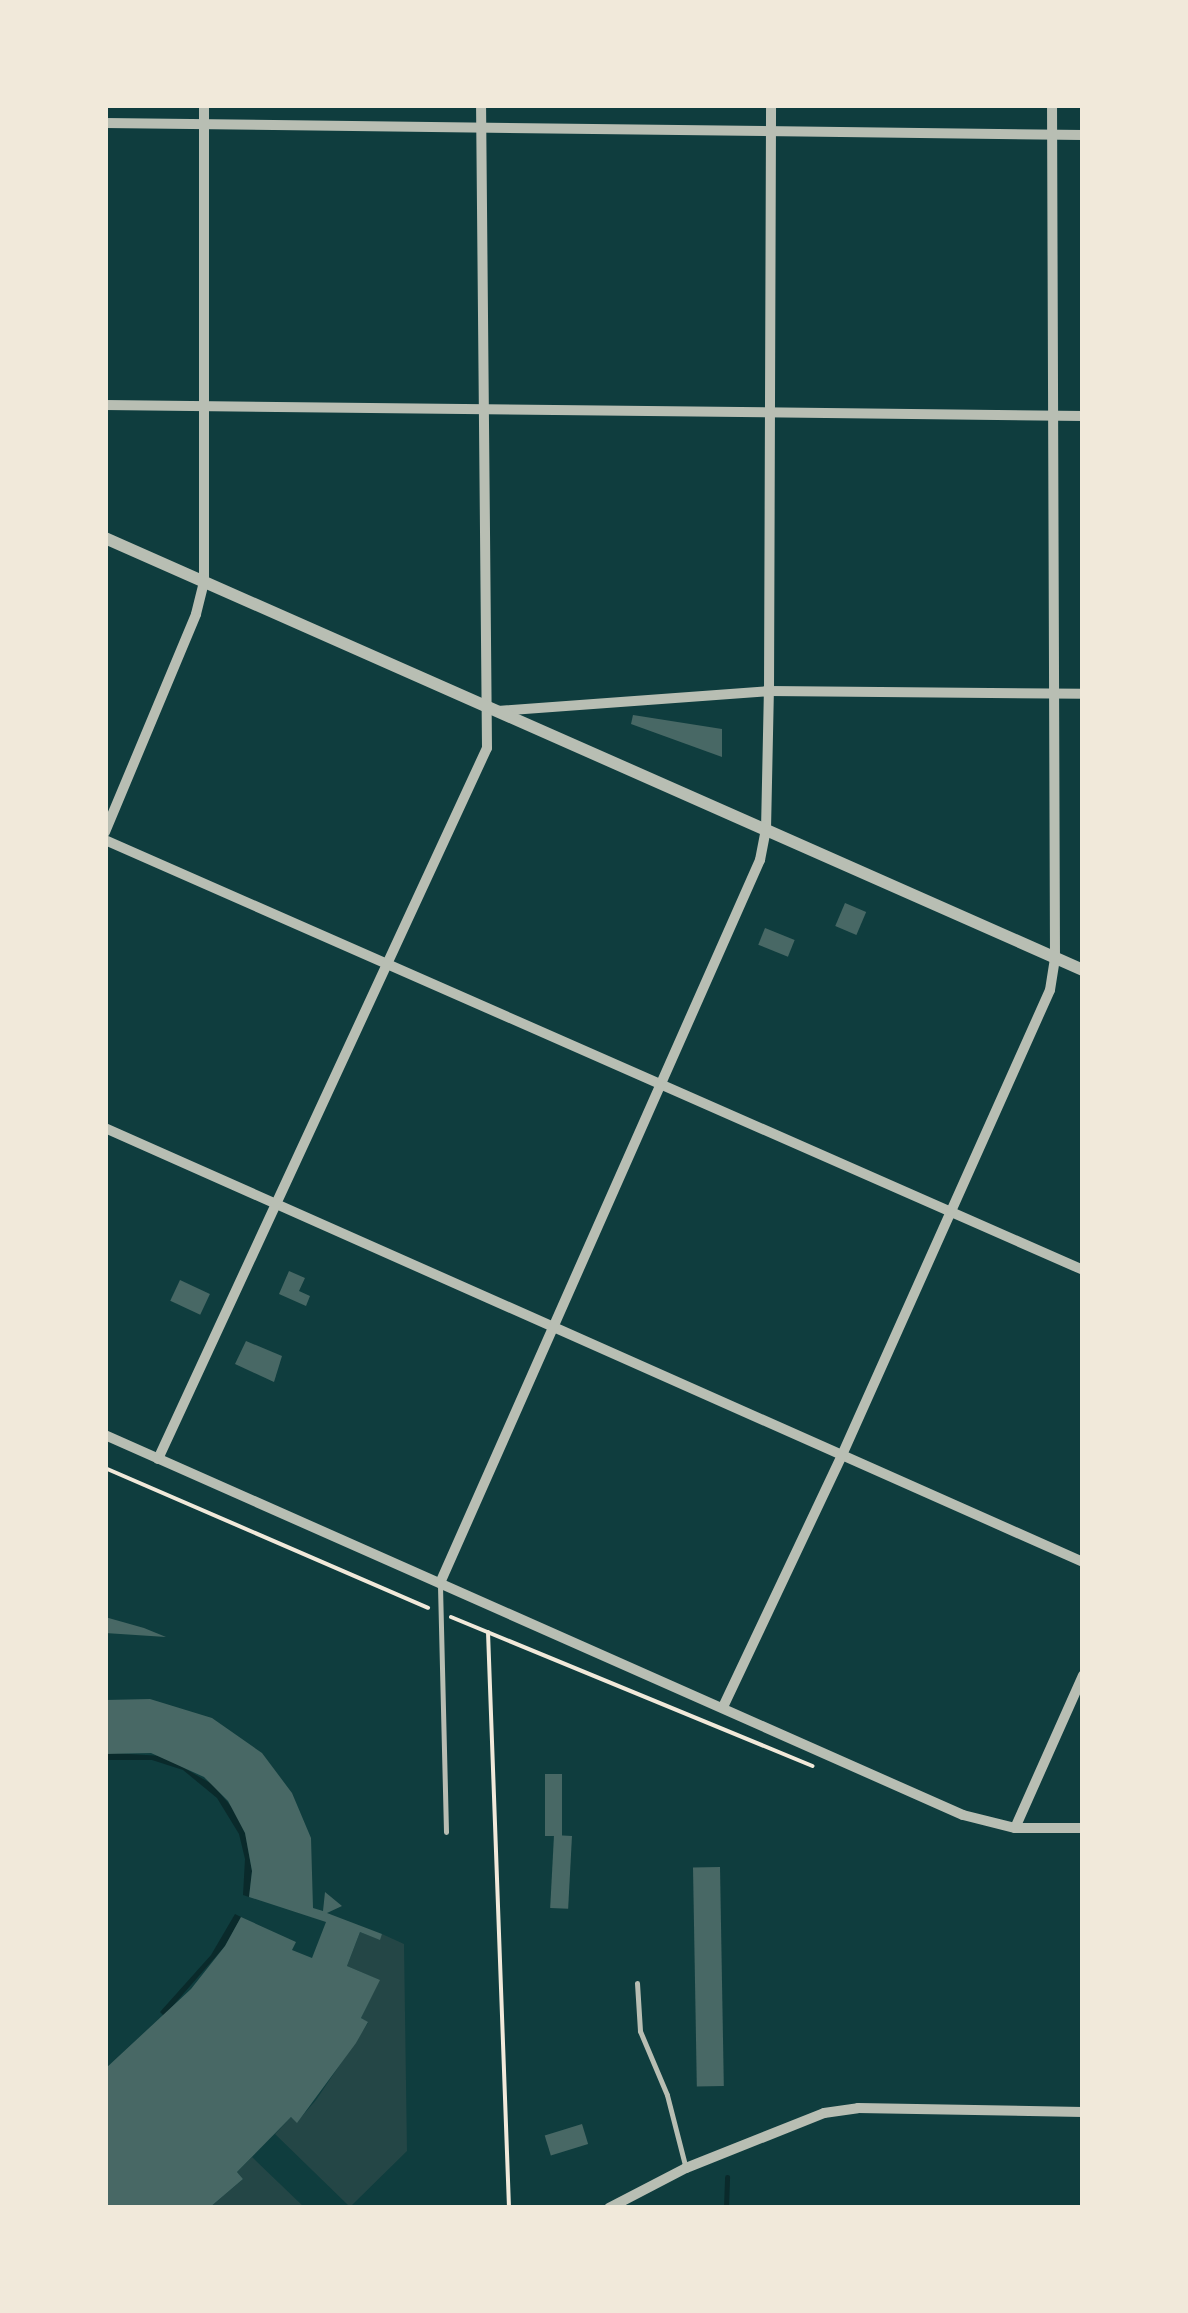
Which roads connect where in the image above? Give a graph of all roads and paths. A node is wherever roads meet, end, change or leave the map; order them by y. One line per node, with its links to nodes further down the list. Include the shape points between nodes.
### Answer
1 (204, 105): 6 (street)
2 (481, 105): 7 (street)
3 (771, 105): 8 (street)
4 (1052, 105): 9 (street)
5 (105, 123): 6 (street)
6 (204, 125): 7 (street); 12 (street)
7 (481, 128): 8 (street); 13 (street)
8 (772, 129): 9 (street); 14 (street)
9 (1053, 134): 10 (street); 15 (street)
10 (1083, 135)
11 (105, 405): 12 (street)
12 (202, 405): 13 (street); 18 (street)
13 (484, 408): 14 (street); 22 (street)
14 (767, 412): 15 (street); 19 (street)
15 (1052, 416): 16 (street); 20 (street)
16 (1083, 416)
17 (105, 538): 18 (street)
18 (204, 582): 22 (street); 24 (street)
19 (770, 690): 20 (street); 22 (street); 23 (street)
20 (1054, 694): 21 (street); 25 (street)
21 (1083, 694)
22 (493, 710): 23 (street); 26 (street, via 487,748)
23 (766, 830): 25 (street); 28 (street, via 760,860)
24 (105, 836): 26 (street)
25 (1054, 957): 27 (street); 31 (street, via 1050,990)
26 (386, 965): 28 (street); 30 (street)
27 (1083, 970)
28 (660, 1083): 31 (street); 33 (street)
29 (105, 1128): 30 (street)
30 (275, 1204): 33 (street); 36 (street)
31 (950, 1210): 32 (street); 35 (street)
32 (1083, 1270)
33 (556, 1328): 35 (street); 39 (street)
34 (105, 1435): 36 (street)
35 (842, 1455): 38 (street); 43 (street)
36 (158, 1459): 39 (street)
37 (105, 1468): 40 (path)
38 (1083, 1562)
39 (440, 1583): 40 (lane); 43 (street)
40 (442, 1614): 41 (path); 47 (lane)
41 (488, 1632): 44 (path); 51 (path)
42 (1083, 1675): 45 (street)
43 (723, 1707): 45 (street, via 963,1815)
44 (715, 1726)
45 (1015, 1828): 46 (street)
46 (1083, 1828)
47 (446, 1832)
48 (637, 1983): 50 (lane, via 640,2031 667,2095)
49 (1083, 2112): 50 (street, via 840,2110)
50 (686, 2168): 52 (street)
51 (509, 2208)
52 (610, 2208)

